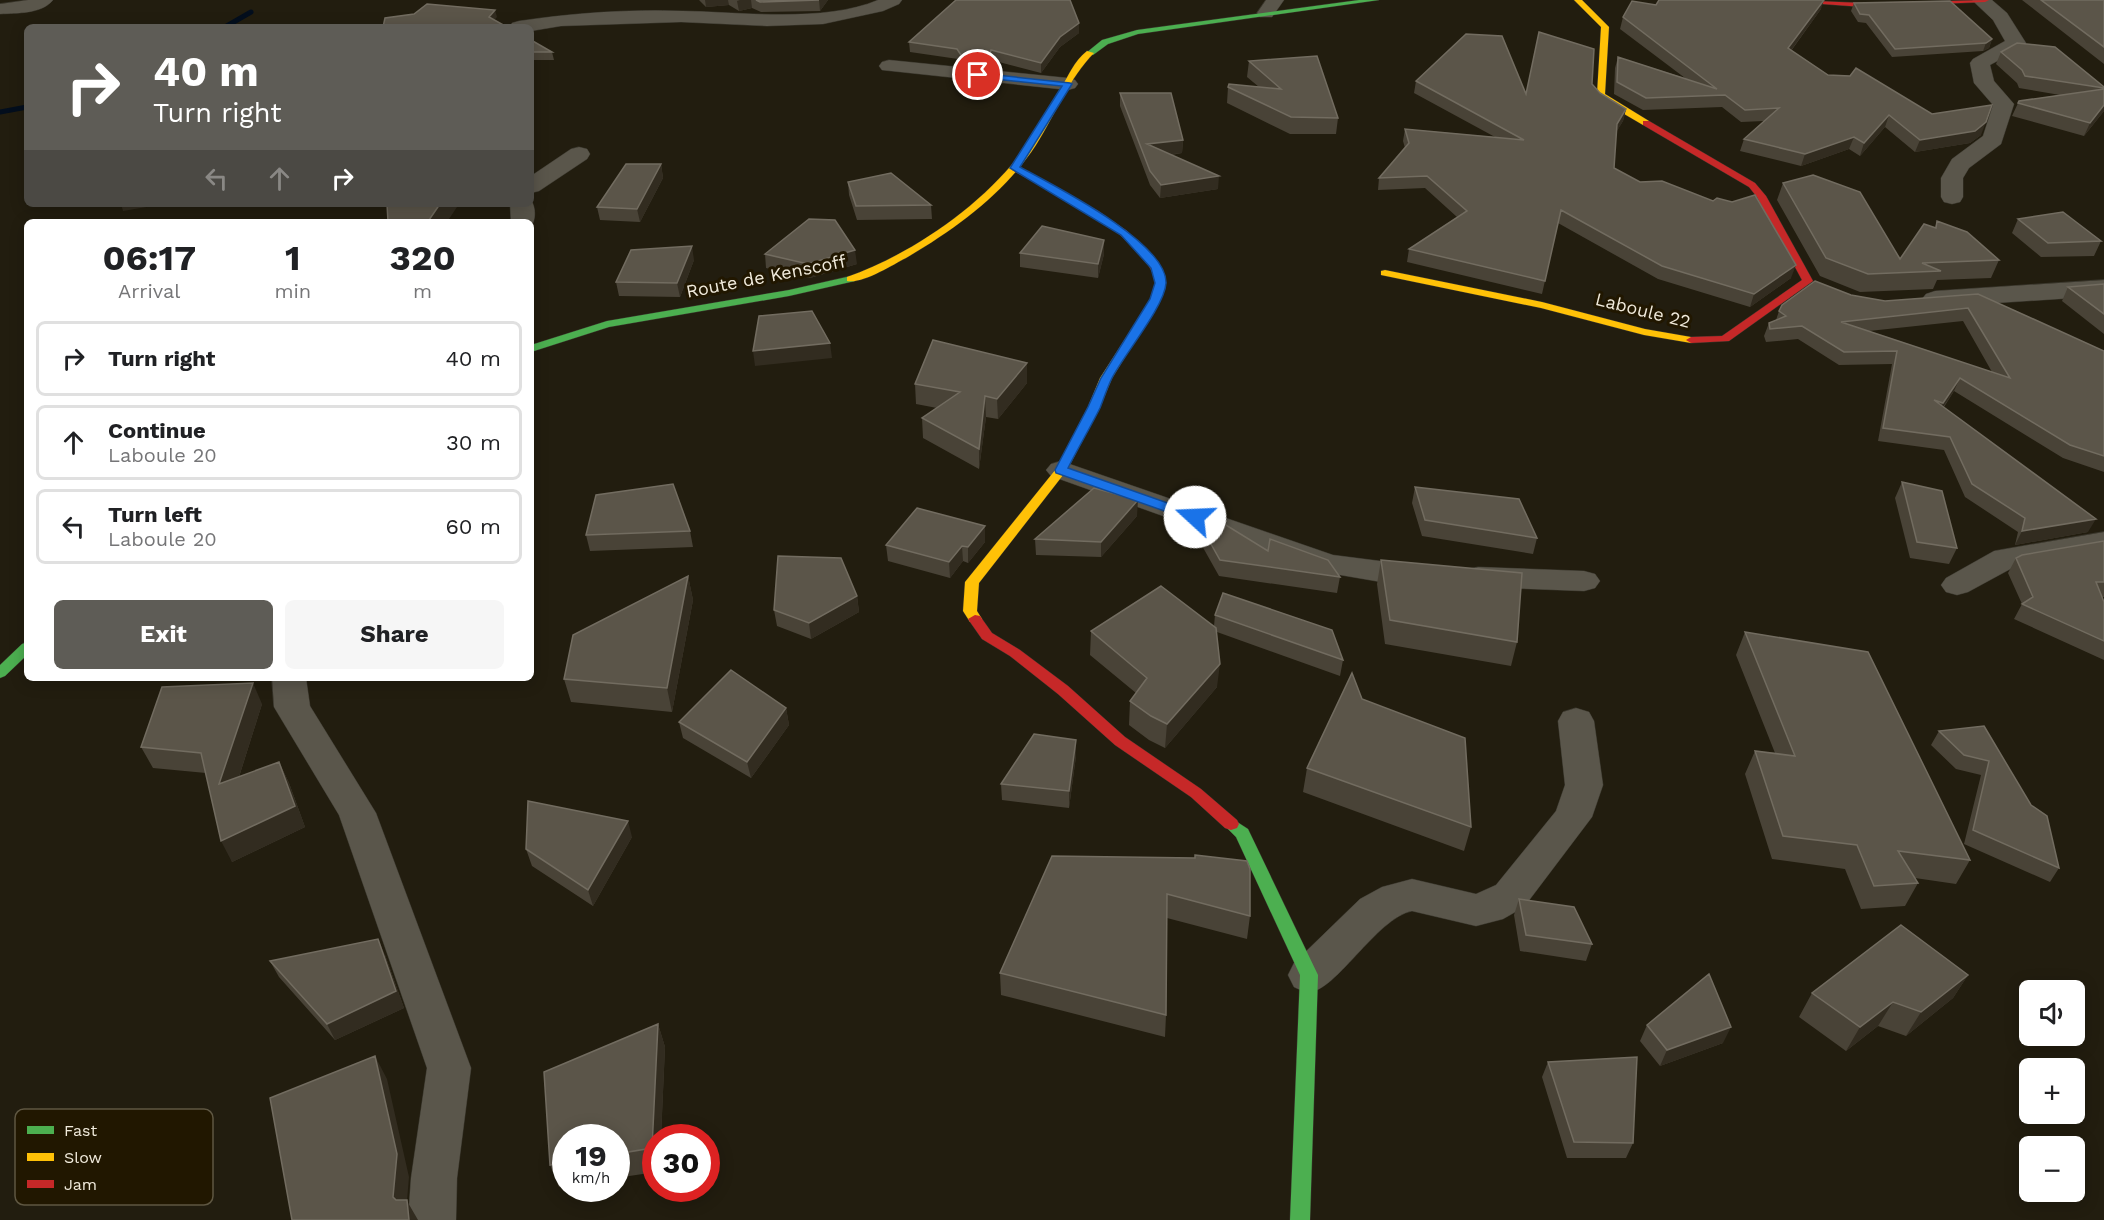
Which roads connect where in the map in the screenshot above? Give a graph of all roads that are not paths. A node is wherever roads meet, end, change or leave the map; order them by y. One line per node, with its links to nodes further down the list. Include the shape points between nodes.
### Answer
1 (44, 0): 8 (street, via 27,7)
2 (1375, 0): 7 (street, Route de Kenscoff)
3 (1578, 0): 16 (street, Laboule 22, via 1605,27 1601,94 1605,99 1752,185 1817,285 1725,339 1710,342 1684,341 1566,310)
4 (1795, 0): 5 (street, via 1863,5)
5 (1983, 0): 15 (street, via 2000,17 2016,43 1980,63 1984,83 2004,104 1993,139 1960,164 1952,178)
6 (879, 2): 9 (street, via 823,18 681,16)
7 (1270, 6): 11 (street, Route de Kenscoff, via 1105,42 1079,61)
8 (0, 9)
9 (534, 24)
10 (889, 66): 11 (street)
11 (1068, 84): 13 (street, Route de Kenscoff)
12 (579, 154): 14 (street)
13 (1015, 168): 19 (street, Route de Kenscoff, via 980,202 917,246 855,278 607,324); 20 (street, via 1124,233 1156,267 1161,283 1156,299 1106,378)
14 (534, 184)
15 (1952, 197)
16 (1385, 273)
17 (2104, 288): 18 (street)
18 (1916, 301)
19 (534, 348)
20 (1061, 470): 22 (street, via 1328,564 1387,573); 28 (street, via 972,582 970,611 987,636 1015,652 1120,741 1196,793 1242,833)
21 (2104, 542): 23 (street, via 2005,558)
22 (1584, 581)
23 (1957, 585)
24 (24, 650): 25 (street)
25 (0, 673)
26 (289, 681): 29 (street, via 292,707 357,813 449,1068)
27 (1576, 721): 28 (street, via 1584,785 1573,817 1510,896 1489,908 1476,910 1412,896 1396,897 1374,910)
28 (1309, 975): 30 (street)
29 (432, 1220)
30 (1300, 1220)

